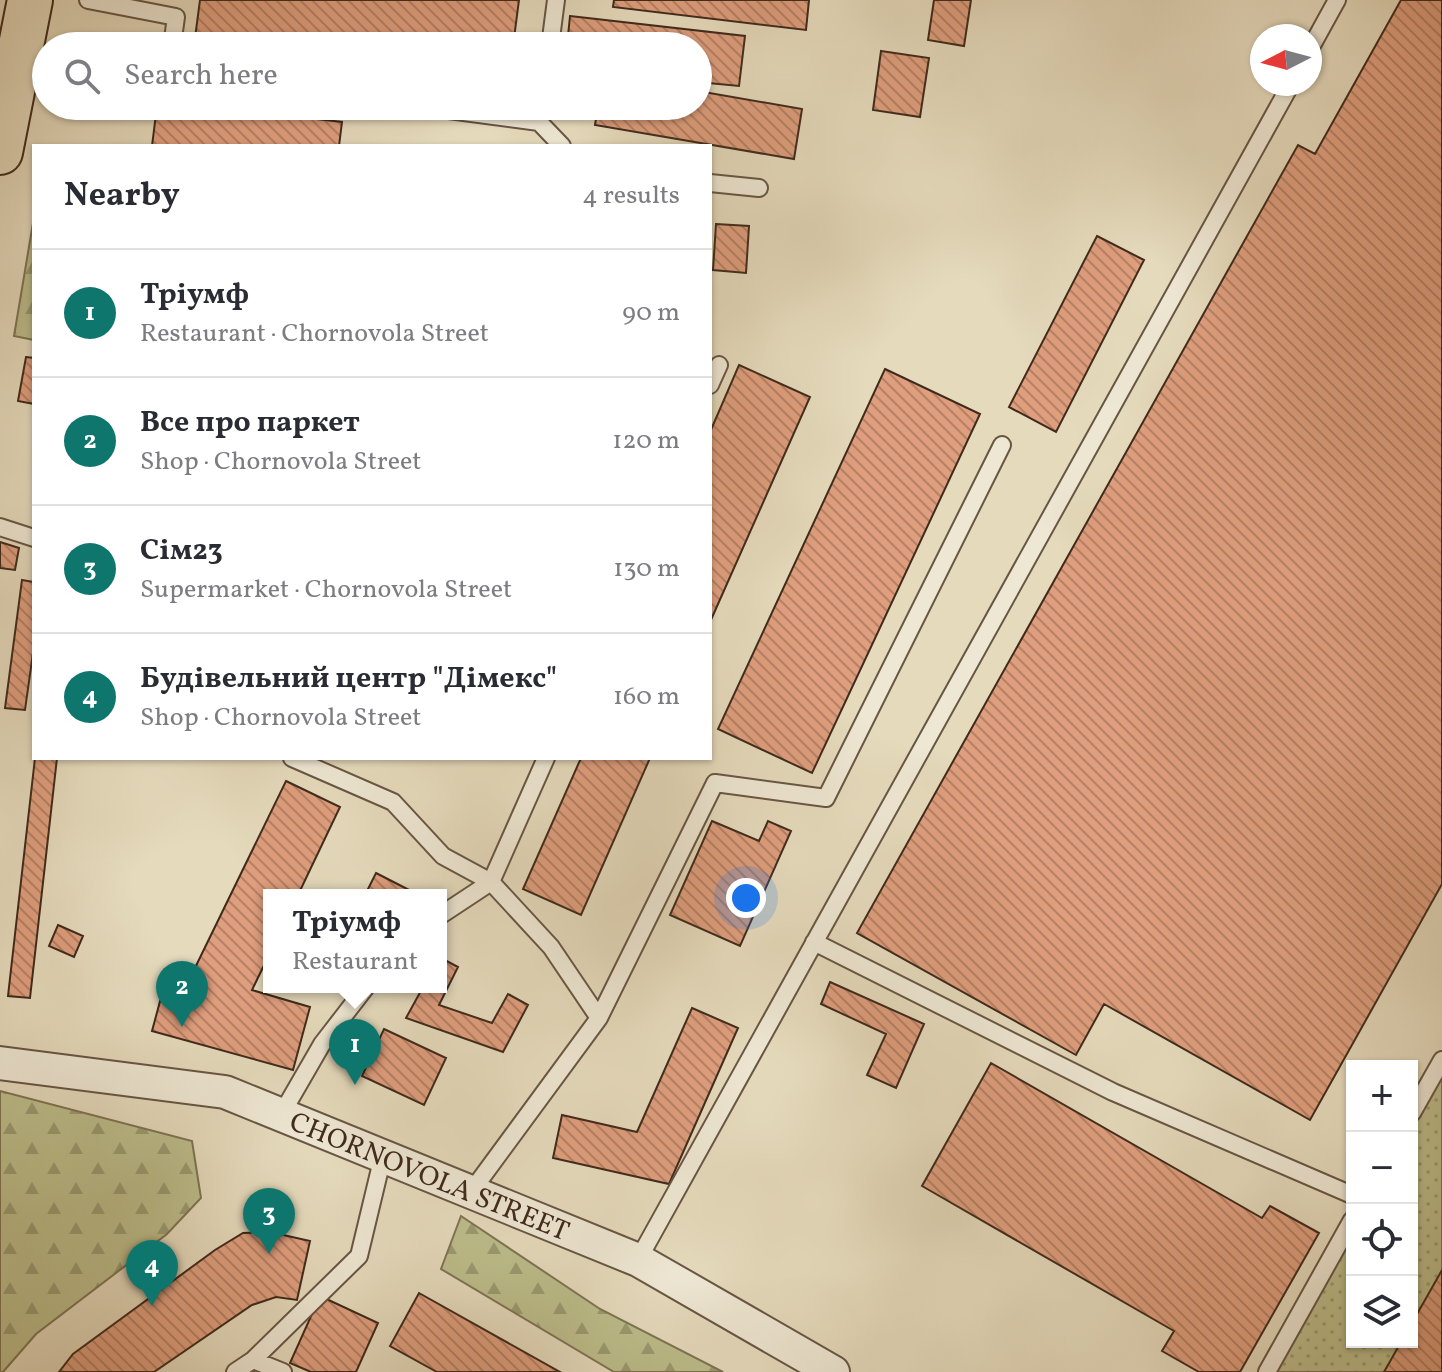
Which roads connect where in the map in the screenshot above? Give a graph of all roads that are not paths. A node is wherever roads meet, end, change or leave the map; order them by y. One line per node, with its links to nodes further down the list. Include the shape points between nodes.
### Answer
1 (88, 0): 6 (lane, via 176,17)
2 (556, 0): 7 (lane)
3 (1337, 0): 5 (lane)
4 (18, 17): 11 (main road)
5 (1322, 27)
6 (174, 32)
7 (552, 32)
8 (1284, 96): 23 (lane)
9 (544, 120): 10 (lane)
10 (561, 144)
11 (0, 152)
12 (712, 183): 13 (lane)
13 (759, 188)
14 (719, 365): 15 (lane)
15 (712, 381)
16 (1002, 445): 25 (lane, via 826,798 715,783)
17 (0, 527): 18 (lane)
18 (32, 537)
19 (297, 760): 21 (lane, via 393,802 443,856)
20 (545, 760): 21 (lane)
21 (491, 882): 22 (lane); 25 (lane, via 551,947)
22 (447, 911)
23 (814, 942): 32 (lane, via 1113,1092); 34 (lane)
24 (361, 993): 29 (lane, via 322,1044)
25 (599, 1018): 31 (lane)
26 (1442, 1060): 28 (lane)
27 (0, 1063): 29 (street, CHORNOVOLA STREET, via 225,1092)
28 (1418, 1102)
29 (281, 1115): 30 (street, CHORNOVOLA STREET)
30 (383, 1156): 31 (street, CHORNOVOLA STREET); 35 (lane, via 359,1256)
31 (471, 1192): 34 (street, CHORNOVOLA STREET)
32 (1346, 1192)
33 (1346, 1231): 39 (lane)
34 (638, 1260): 38 (street, CHORNOVOLA STREET)
35 (253, 1360): 36 (lane); 37 (lane)
36 (235, 1372)
37 (283, 1372)
38 (833, 1372)
39 (1267, 1372)

